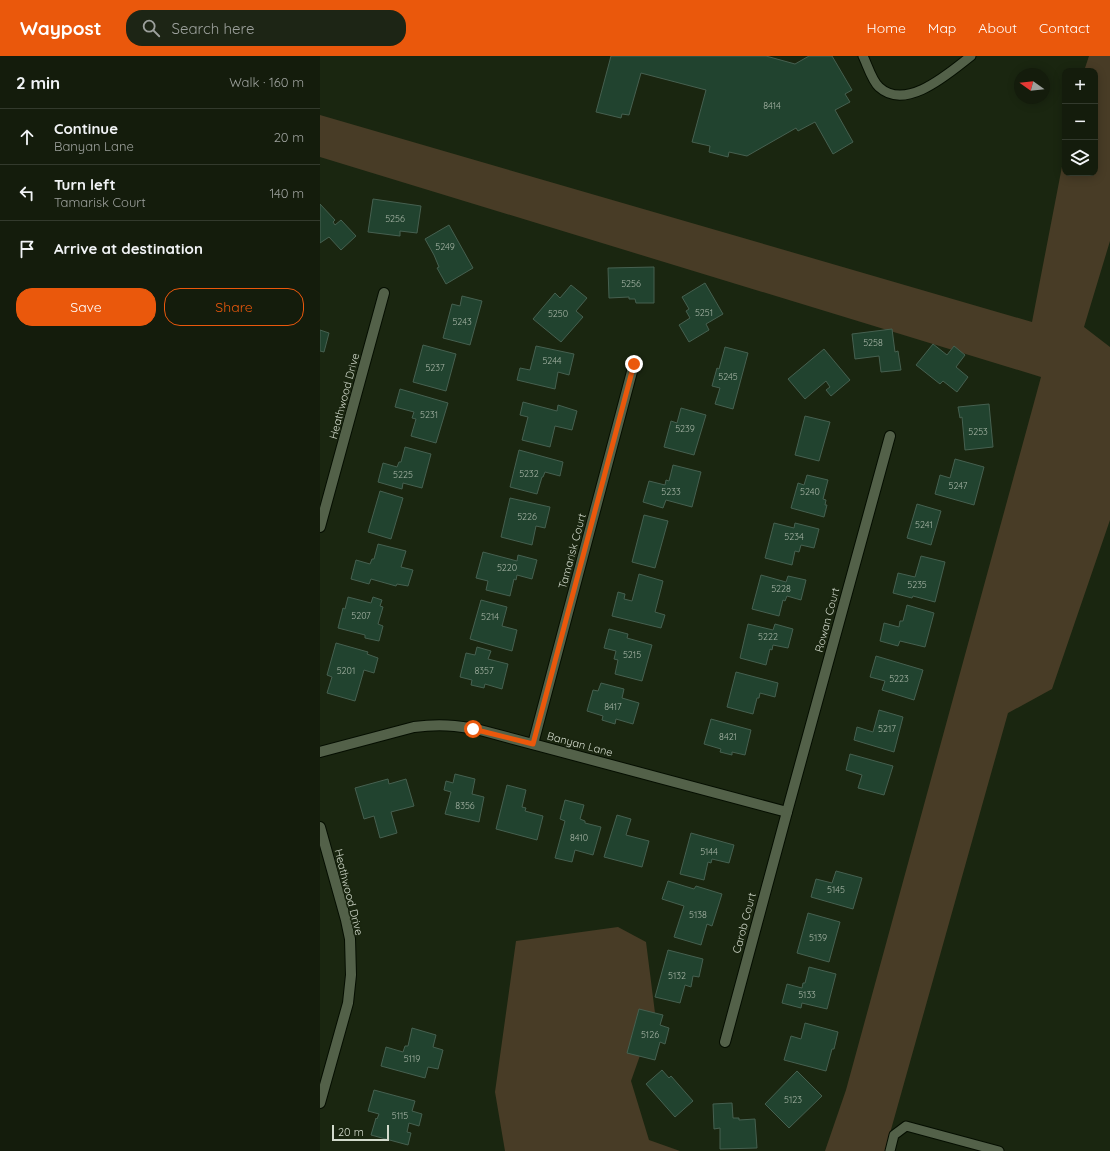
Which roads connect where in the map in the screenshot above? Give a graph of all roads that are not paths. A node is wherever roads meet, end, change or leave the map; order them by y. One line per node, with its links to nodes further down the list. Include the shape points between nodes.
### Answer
1 (863, 56): 2 (lane, via 878,86 892,94 906,95 928,88)
2 (971, 56)
3 (384, 293): 6 (street, Heathwood Drive)
4 (634, 364): 7 (street, Tamarisk Court)
5 (890, 436): 9 (street, Rowan Court)
6 (320, 527)
7 (533, 744): 8 (street, Banyan Lane, via 465,727 436,725 407,729); 9 (street, Banyan Lane)
8 (320, 752)
9 (787, 812): 11 (street, Carob Court)
10 (320, 827): 12 (street, Heathwood Drive, via 350,939 351,976 348,1003)
11 (725, 1042)
12 (320, 1103)
13 (890, 1151): 14 (lane, via 894,1135 906,1126)
14 (999, 1151)

